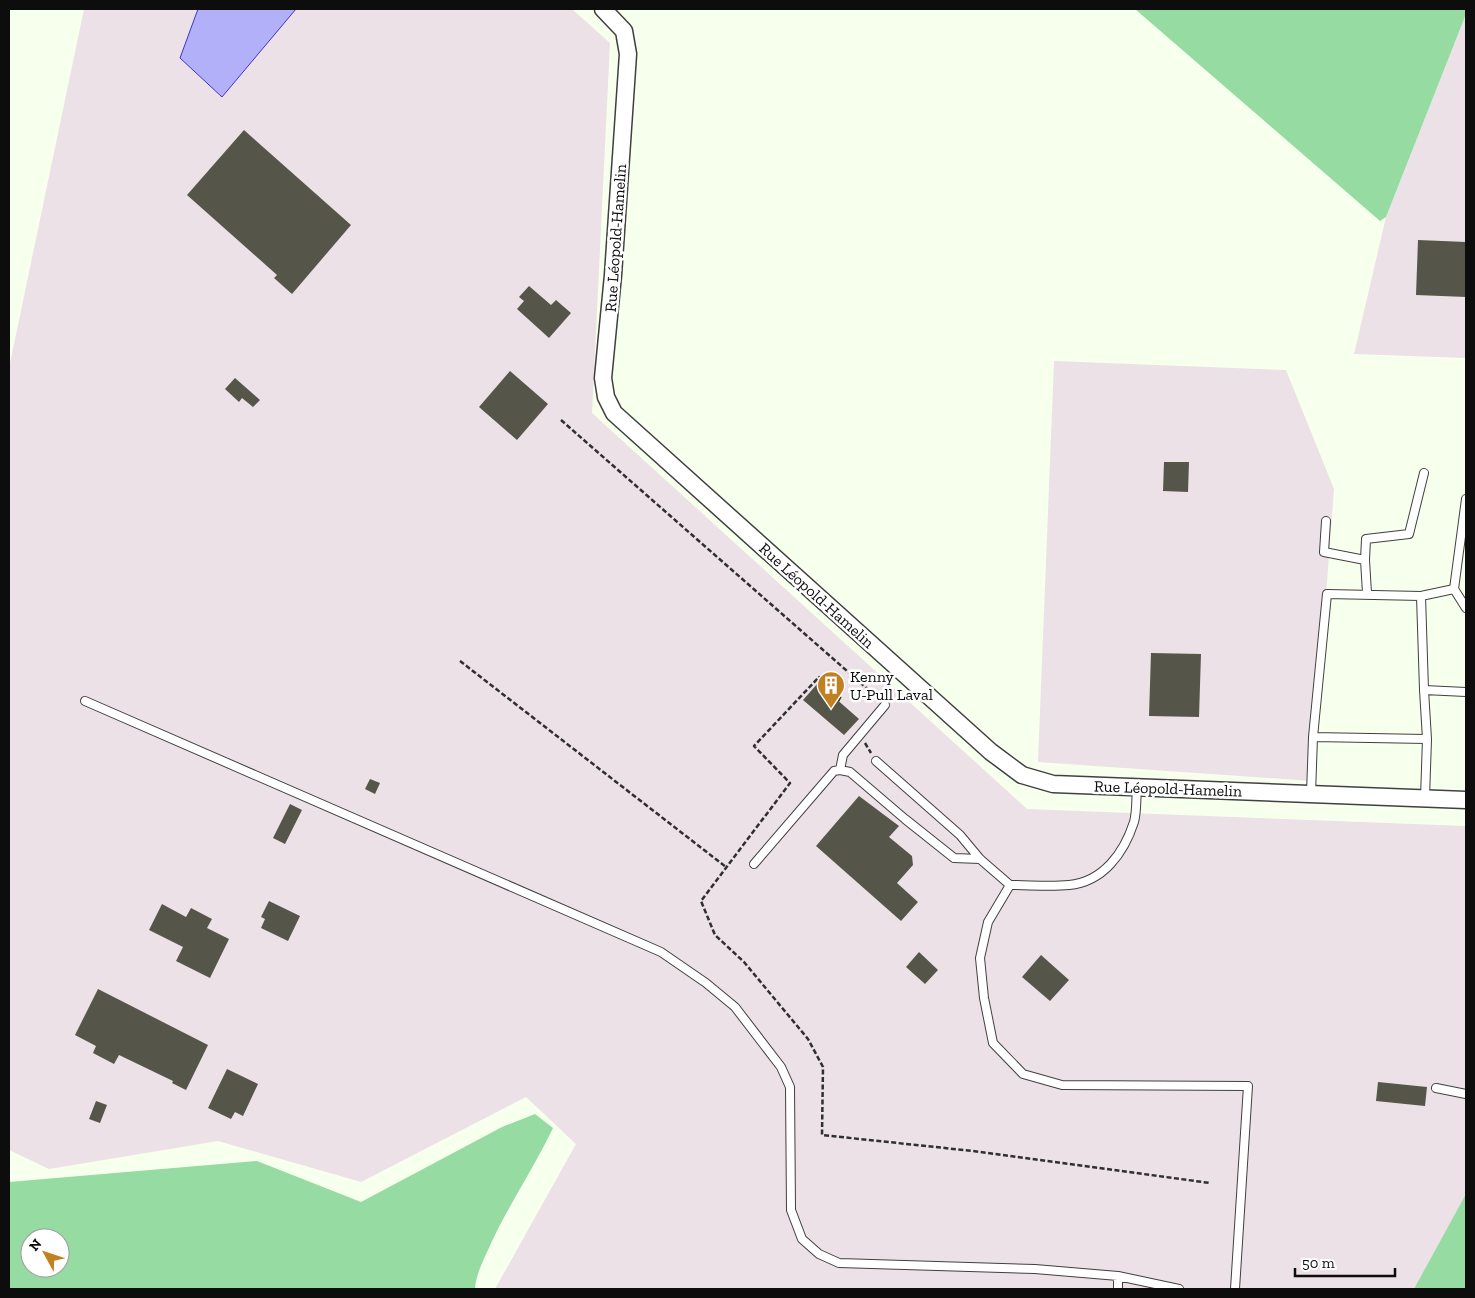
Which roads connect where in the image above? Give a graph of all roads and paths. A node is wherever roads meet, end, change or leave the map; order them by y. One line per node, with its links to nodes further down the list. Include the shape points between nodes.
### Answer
1 (603, 9): 21 (street, Rue Léopold-Hamelin, via 624,31 628,54 603,378 606,397 614,413 984,746 1022,775 1053,784)
2 (561, 420): 16 (path)
3 (1424, 473): 6 (lane, via 1409,534 1366,539)
4 (1466, 499): 7 (lane)
5 (1326, 521): 6 (lane, via 1324,552)
6 (1365, 560): 8 (lane)
7 (1454, 589): 9 (lane); 10 (lane)
8 (1367, 594): 9 (lane); 17 (lane, via 1327,594)
9 (1421, 596): 12 (lane)
10 (1466, 608)
11 (460, 661): 27 (path)
12 (1424, 690): 13 (lane); 18 (lane)
13 (1466, 692)
14 (838, 700): 27 (path, via 841,696 819,677 754,746 790,783)
15 (85, 701): 32 (lane, via 660,952 706,983 735,1007 781,1067 790,1087 791,1210 802,1239 819,1254 839,1264 1035,1269)
16 (885, 705): 20 (lane, via 843,755)
17 (1313, 737): 18 (lane); 22 (lane)
18 (1427, 739): 23 (lane)
19 (876, 761): 25 (lane, via 960,835)
20 (840, 770): 25 (lane, via 850,772 954,858); 26 (lane, via 834,771)
21 (1137, 787): 22 (street, Rue Léopold-Hamelin); 28 (lane, via 1134,821 1116,858 1105,871 1069,885)
22 (1311, 794): 23 (street, Rue Léopold-Hamelin)
23 (1425, 798): 24 (street, Rue Léopold-Hamelin)
24 (1466, 800)
25 (980, 859): 28 (lane)
26 (754, 864)
27 (726, 867): 31 (path, via 701,900 715,935 744,962 808,1039 822,1068 822,1135 973,1151)
28 (1010, 885): 35 (lane, via 988,922 980,958 993,1043 1023,1074 1062,1085 1248,1086)
29 (1436, 1088): 30 (lane)
30 (1466, 1094)
31 (1210, 1183)
32 (1118, 1276): 33 (lane); 34 (lane)
33 (1118, 1289)
34 (1179, 1289)
35 (1235, 1289)

